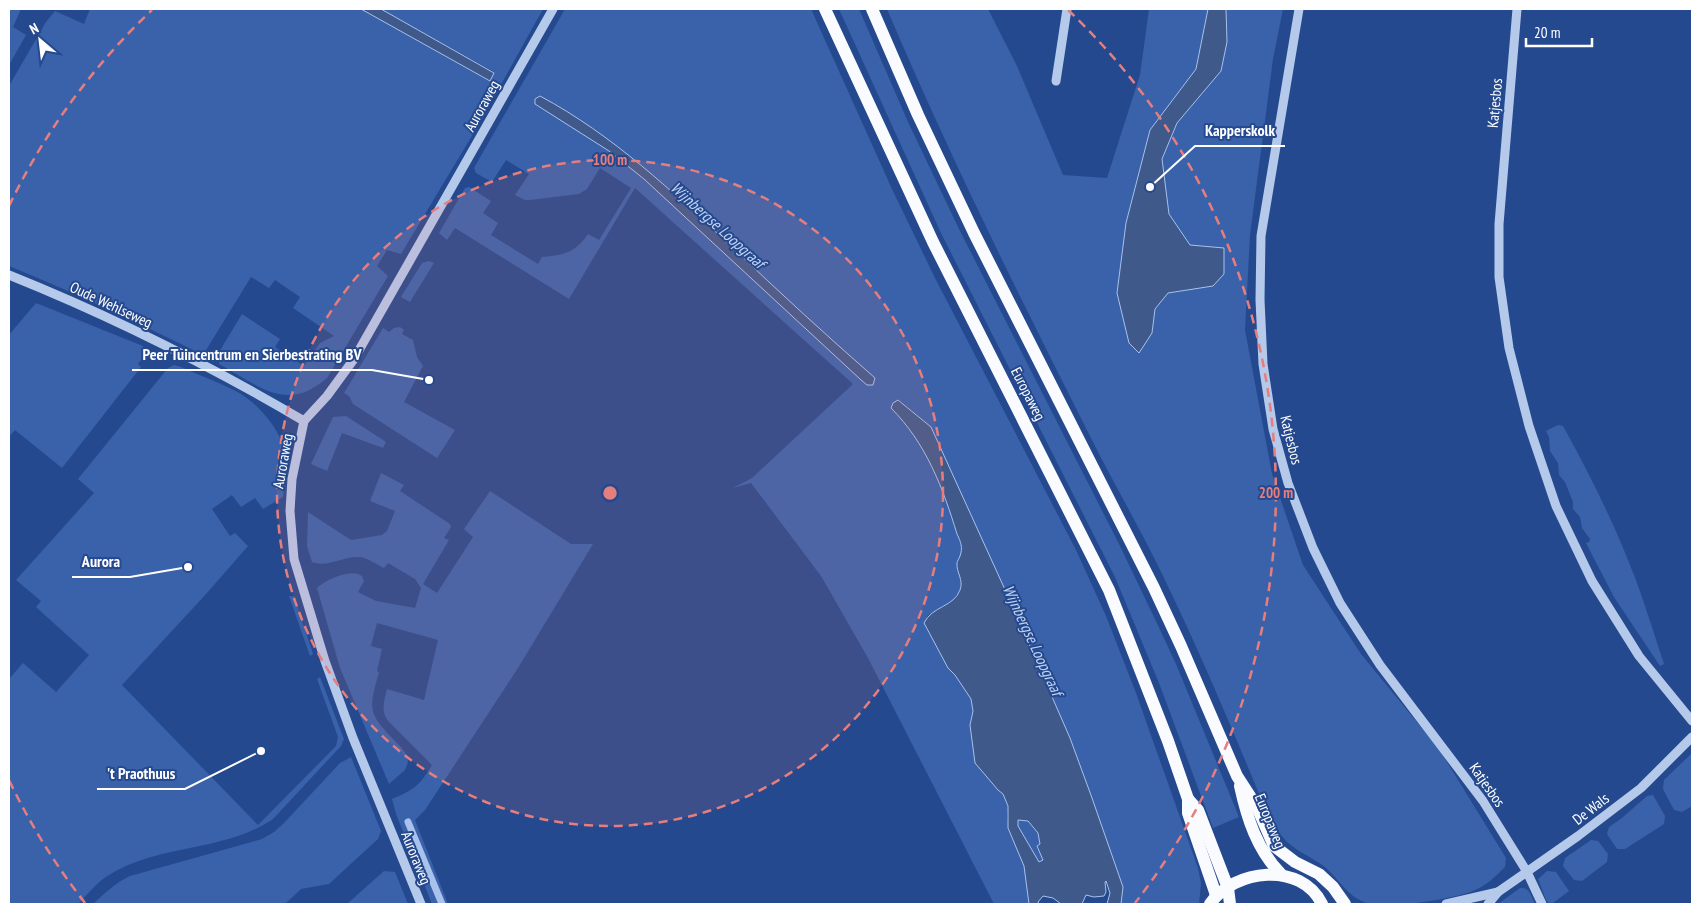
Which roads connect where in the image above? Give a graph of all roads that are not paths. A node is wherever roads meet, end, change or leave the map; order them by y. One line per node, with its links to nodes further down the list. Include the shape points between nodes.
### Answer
1 (552, 9): 9 (street, Auroraweg, via 354,359)
2 (825, 9): 13 (main road, Europaweg, via 933,242 1109,590)
3 (872, 9): 12 (main road, Europaweg, via 974,233 1154,588)
4 (1067, 9): 7 (street)
5 (1299, 9): 14 (street, Katjesbos, via 1261,236 1263,364 1273,429 1288,483 1313,548 1340,603 1380,665 1483,801)
6 (1517, 9): 10 (street, Katjesbos, via 1499,224 1499,277 1511,356 1529,426 1556,506 1592,581 1639,656)
7 (1056, 81)
8 (9, 275): 9 (street, Oude Wehlseweg, via 108,317)
9 (304, 421): 19 (street, Auroraweg, via 292,479 290,511 294,559 353,738)
10 (1692, 721)
11 (1692, 737): 14 (street, De Wals, via 1641,788)
12 (1238, 776): 15 (main road, Europaweg, via 1246,813 1263,852); 22 (main road, Europaweg, via 1257,807 1274,846 1319,874)
13 (1188, 799): 16 (main road, Europaweg, via 1198,810); 18 (main road, Europaweg, via 1188,813)
14 (1527, 872): 17 (street, De Wals); 25 (street, Katjesbos)
15 (1281, 874): 16 (main road, via 1246,879); 21 (main road, via 1302,883)
16 (1228, 888): 18 (main road); 20 (main road, Europaweg)
17 (1498, 892): 23 (street, De Wals); 24 (street, De Wals)
18 (1213, 900)
19 (420, 904)
20 (1230, 904)
21 (1322, 904)
22 (1345, 904)
23 (1446, 904)
24 (1488, 904)
25 (1542, 904)

